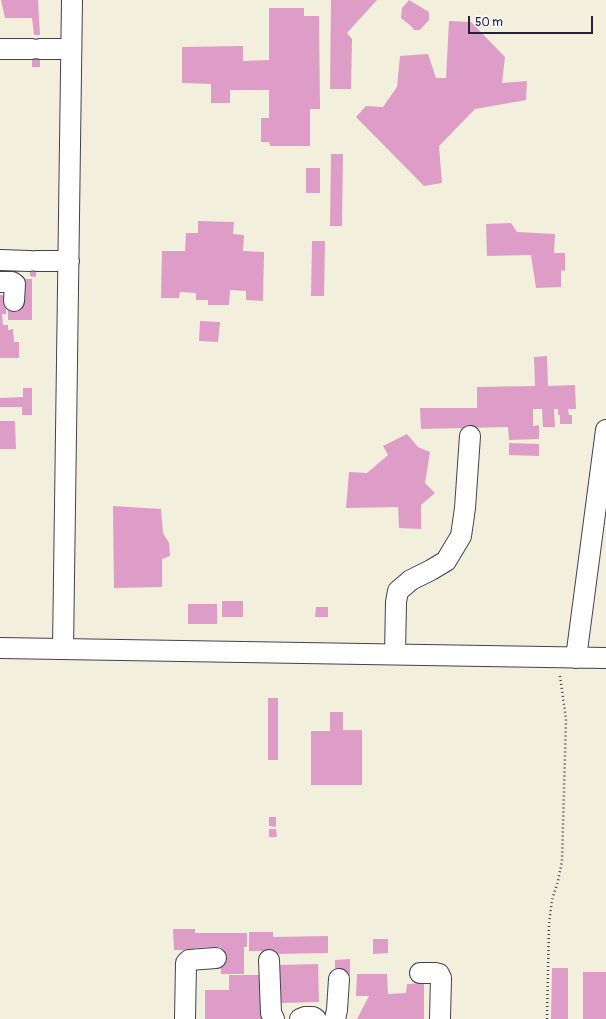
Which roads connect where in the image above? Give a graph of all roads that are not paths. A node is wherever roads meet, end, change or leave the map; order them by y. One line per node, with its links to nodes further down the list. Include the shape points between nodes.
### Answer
1 (72, 0): 3 (street)
2 (0, 49): 3 (street)
3 (71, 49): 5 (street)
4 (2, 260): 5 (street); 6 (street)
5 (69, 261): 11 (street)
6 (1, 282): 7 (street, via 15,284)
7 (14, 301)
8 (606, 430): 13 (street)
9 (470, 436): 12 (street, via 465,508 460,536 446,561 411,580 398,591)
10 (0, 648): 11 (street)
11 (63, 649): 12 (street)
12 (395, 654): 13 (street)
13 (566, 657): 14 (street)
14 (606, 658)
15 (216, 958): 19 (street, via 189,960 186,963)
16 (269, 960): 20 (street, via 271,1012)
17 (420, 973): 24 (street, via 435,973 441,978)
18 (339, 979): 23 (street)
19 (185, 1019)
20 (274, 1019)
21 (300, 1019): 22 (street)
22 (316, 1019)
23 (335, 1019)
24 (440, 1019)

